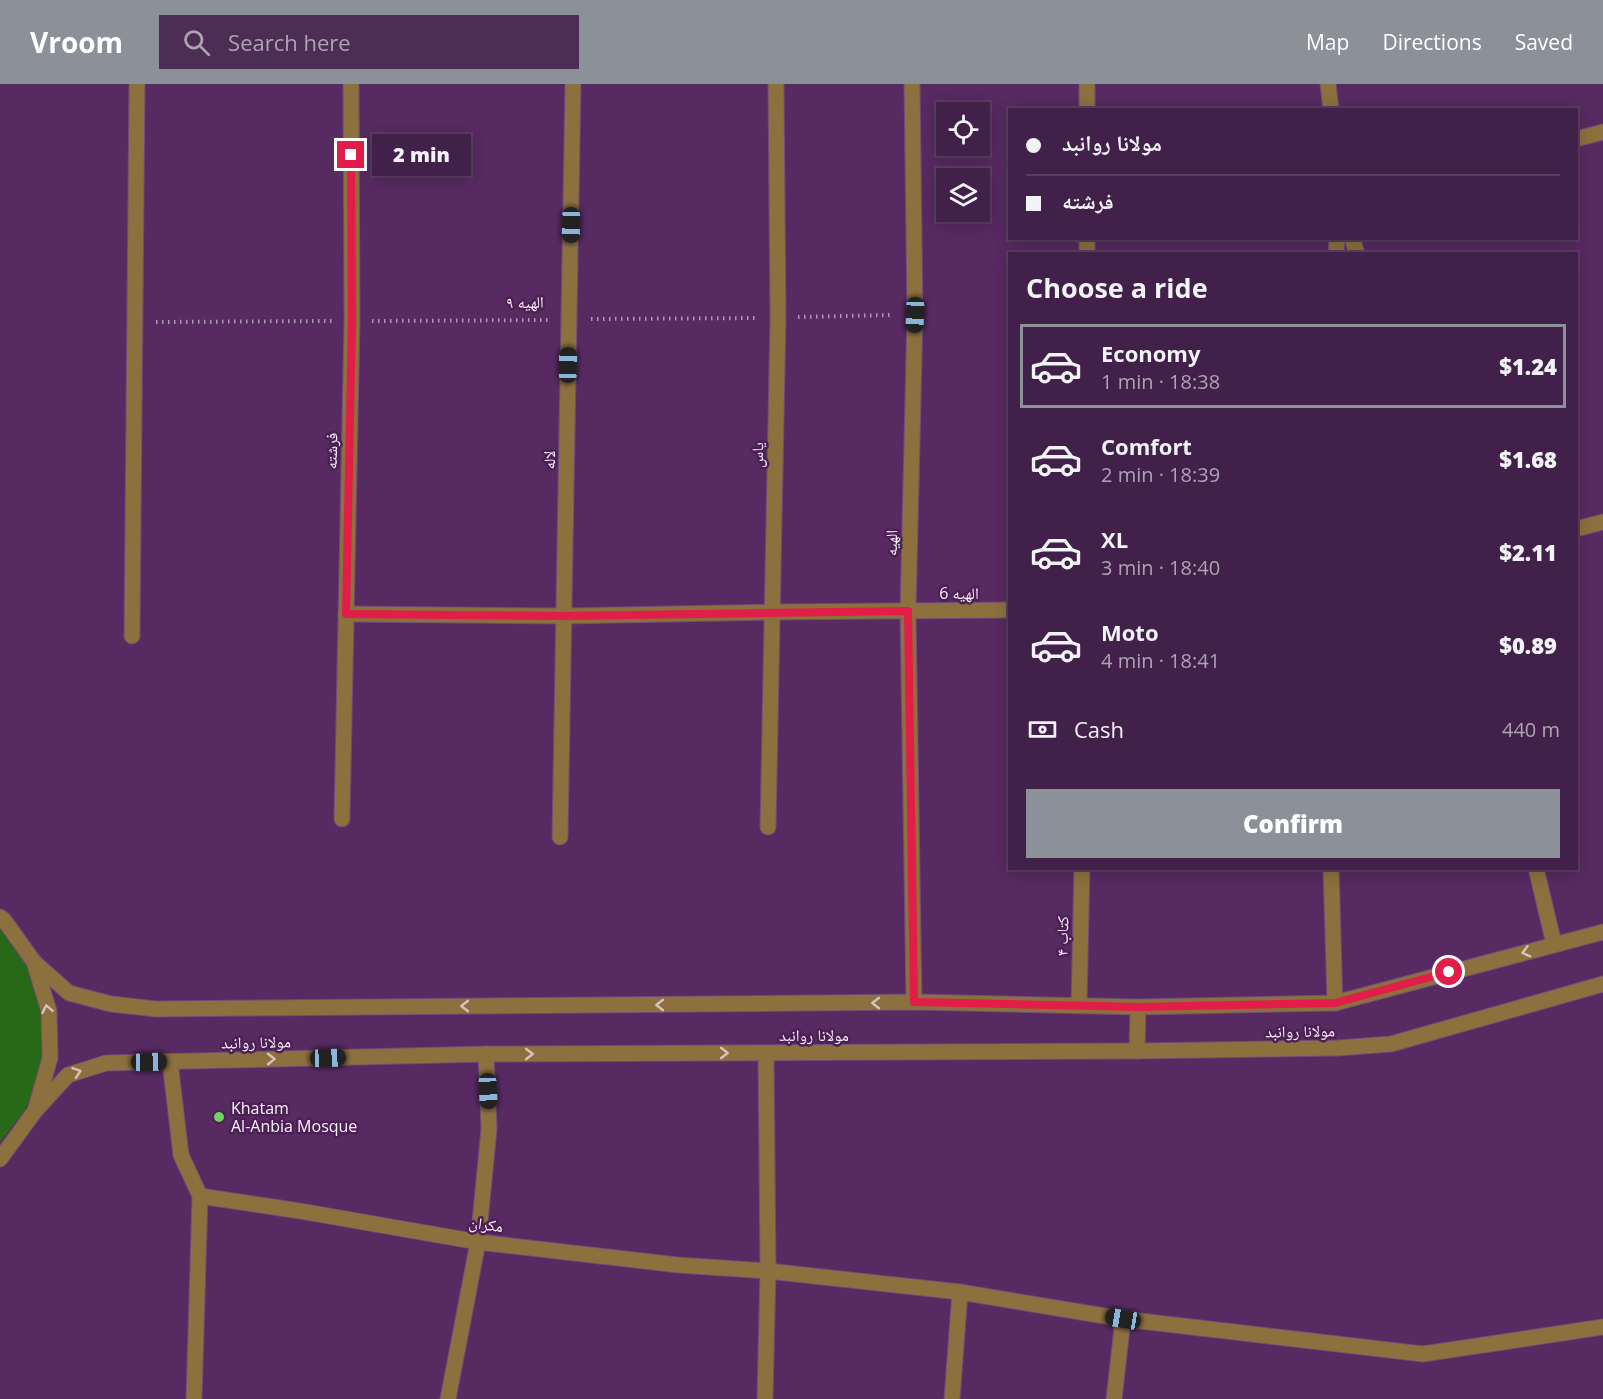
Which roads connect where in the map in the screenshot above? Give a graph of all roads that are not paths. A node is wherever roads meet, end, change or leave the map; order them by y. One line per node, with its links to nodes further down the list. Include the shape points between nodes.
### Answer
1 (137, 84): 19 (street)
2 (351, 84): 17 (street, فرشته, via 352,321)
3 (573, 84): 18 (street, لاله)
4 (777, 84): 16 (street, یاس, via 778,318)
5 (912, 84): 15 (street, الهیه, via 915,315)
6 (1087, 84): 8 (street)
7 (1328, 84): 9 (street)
8 (1087, 108)
9 (1330, 108)
10 (1603, 132): 11 (street)
11 (1578, 138)
12 (1603, 522): 13 (street)
13 (1578, 528)
14 (1008, 610): 15 (street, الهیه 6)
15 (908, 611): 16 (street); 31 (street, الهیه)
16 (771, 612): 18 (street); 21 (street, یاس)
17 (346, 614): 18 (street); 20 (street, فرشته)
18 (564, 616): 22 (street, لاله)
19 (132, 636)
20 (342, 819)
21 (768, 827)
22 (560, 837)
23 (1082, 870): 33 (street, کتاب ۴)
24 (1331, 870): 32 (street)
25 (1536, 870): 28 (street)
26 (0, 917): 29 (street)
27 (1603, 932): 28 (street, مولانا روانبد)
28 (1554, 944): 32 (street, مولانا روانبد, one-way to 32)
29 (34, 962): 31 (street, مولانا روانبد, one-way to 29, via 156,1009 111,1004 69,993); 39 (street, one-way to 29, via 50,1058 49,1011)
30 (1603, 984): 35 (street, مولانا روانبد, via 1391,1044)
31 (914, 1002): 33 (street, مولانا روانبد)
32 (1335, 1003): 34 (street, مولانا روانبد)
33 (1079, 1005): 34 (street, مولانا روانبد)
34 (1138, 1007): 35 (street)
35 (1137, 1051): 36 (street, مولانا روانبد)
36 (766, 1053): 37 (street, مولانا روانبد, one-way to 36); 43 (street)
37 (486, 1054): 38 (street, مولانا روانبد, one-way to 37); 42 (street, via 489,1129)
38 (170, 1062): 39 (street, مولانا روانبد, one-way to 38, via 68,1075 106,1063); 41 (street, via 181,1155)
39 (35, 1111): 40 (street)
40 (0, 1159)
41 (200, 1197): 42 (street, مکران); 47 (street)
42 (478, 1242): 43 (street, مکران); 48 (street)
43 (768, 1271): 44 (street, مکران); 49 (street)
44 (960, 1292): 45 (street, مکران); 50 (street)
45 (1123, 1319): 46 (street, مکران, via 1423,1354); 51 (street)
46 (1603, 1327)
47 (194, 1399)
48 (448, 1399)
49 (765, 1399)
50 (952, 1399)
51 (1114, 1399)

